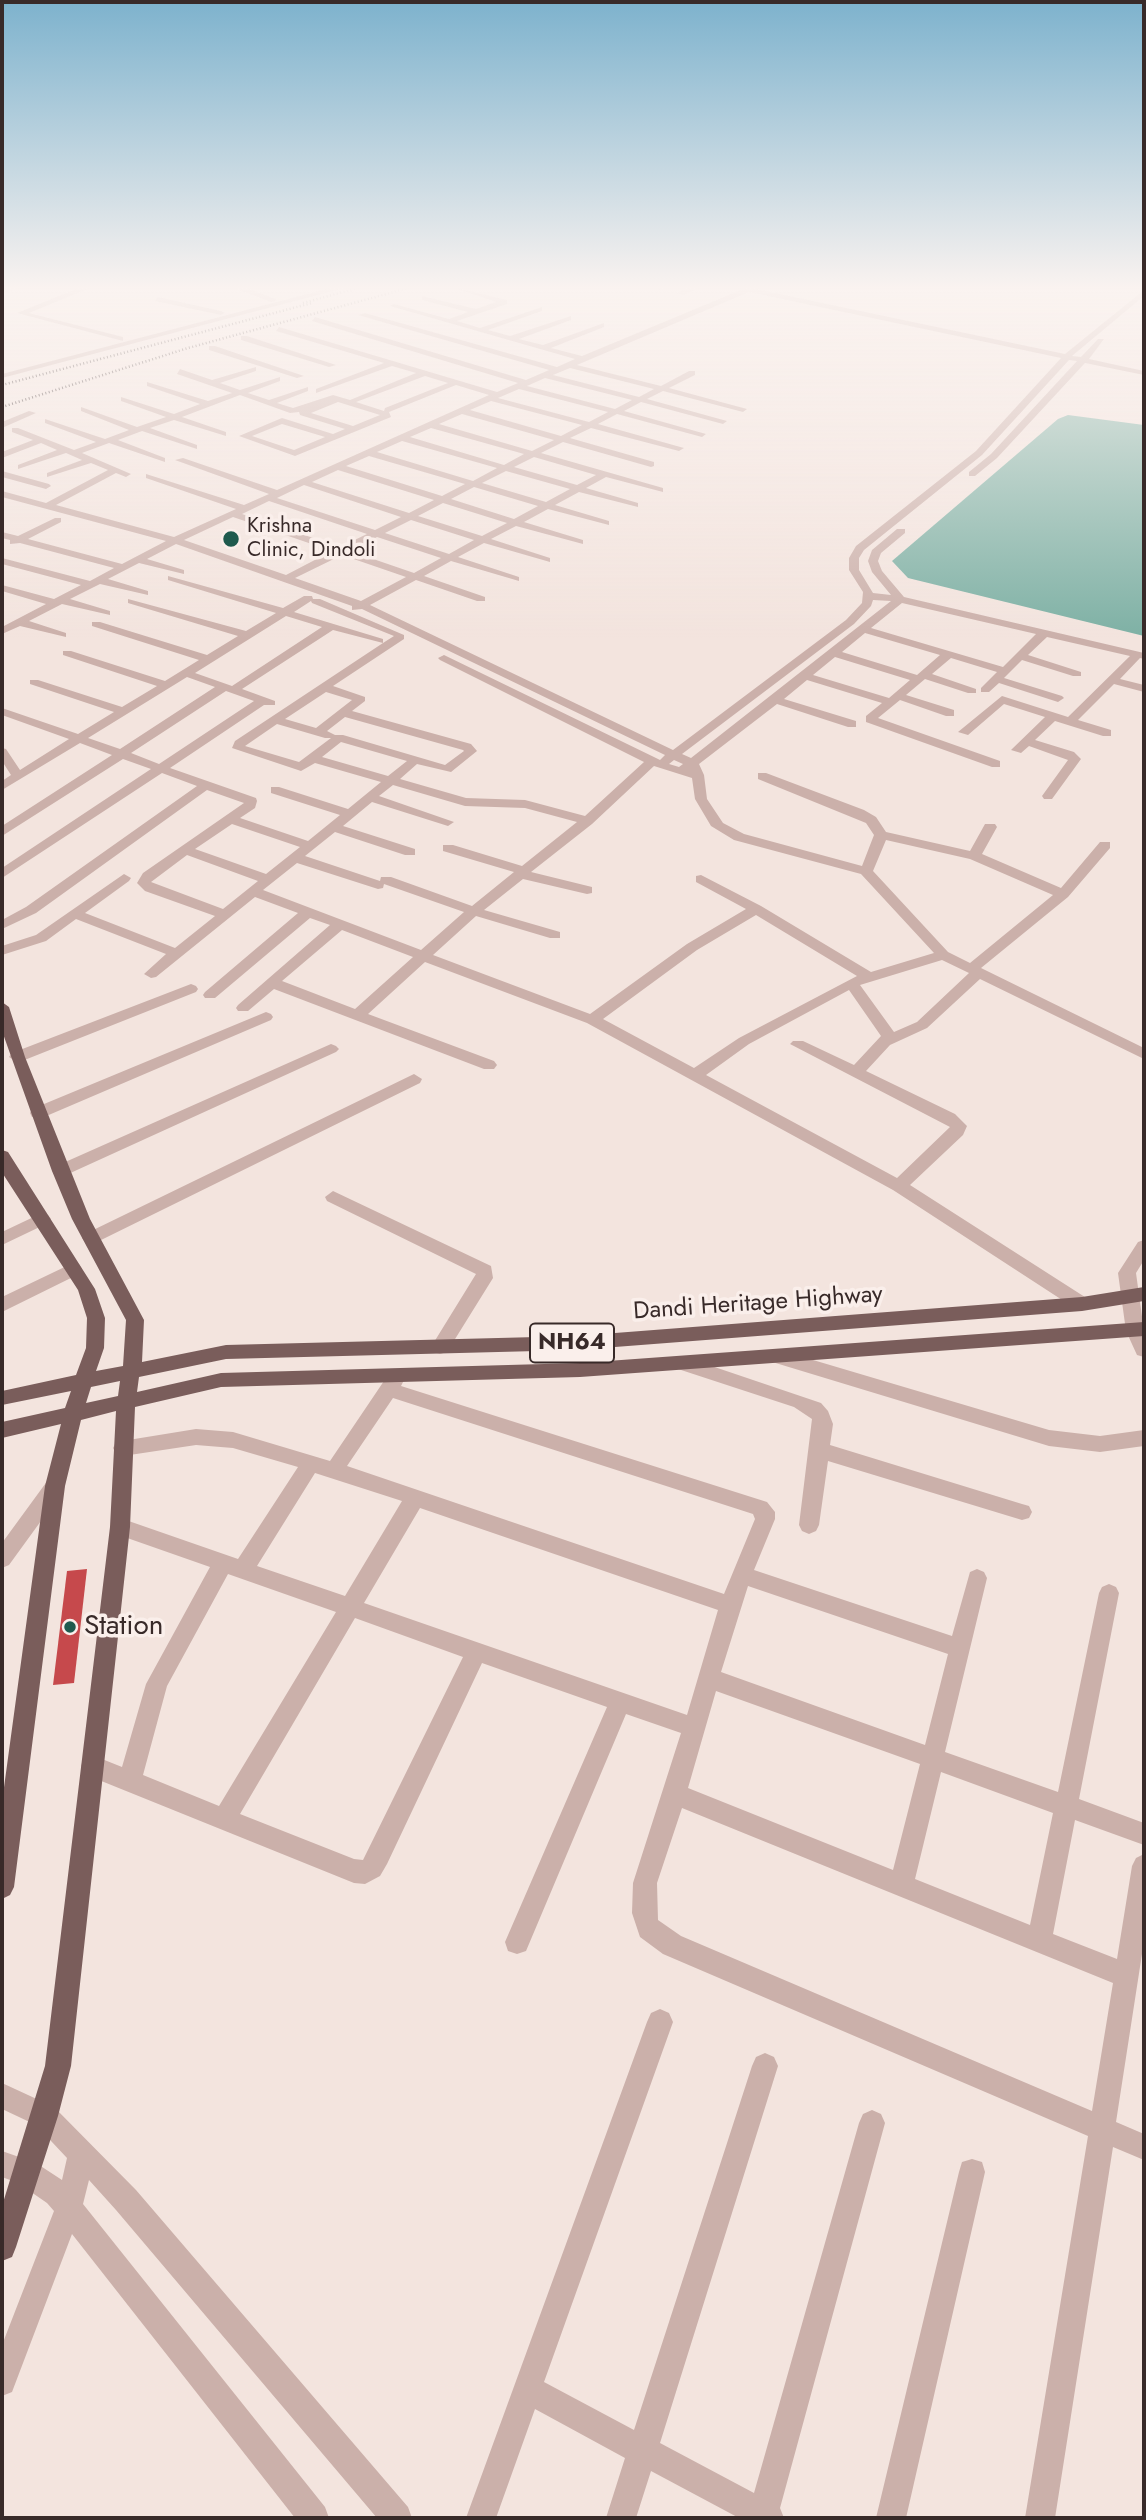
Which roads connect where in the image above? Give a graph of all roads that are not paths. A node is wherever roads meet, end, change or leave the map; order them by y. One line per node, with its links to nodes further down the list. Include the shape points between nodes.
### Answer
1 (142, 405): 24 (street)
2 (206, 405): 24 (street)
3 (276, 405): 4 (street, via 296,411)
4 (314, 405)
5 (326, 405): 16 (street)
6 (355, 405): 28 (street, via 388,415)
7 (401, 405): 20 (street)
8 (476, 405): 21 (street)
9 (519, 405): 31 (street)
10 (593, 405): 22 (street)
11 (629, 405): 22 (street)
12 (657, 405): 27 (street)
13 (726, 405): 18 (street)
14 (1023, 405): 103 (street, via 979,453 860,548 854,570)
15 (1041, 405): 64 (street, via 994,456)
16 (322, 406): 19 (street); 38 (street, via 303,413)
17 (84, 409): 33 (street)
18 (743, 409)
19 (334, 410)
20 (388, 410)
21 (461, 411): 30 (street); 40 (street)
22 (616, 411): 31 (street); 37 (street)
23 (32, 413): 29 (street)
24 (174, 416): 33 (street); 36 (street)
25 (359, 418): 28 (street)
26 (48, 421): 43 (street)
27 (723, 421)
28 (371, 422): 38 (street)
29 (2, 425)
30 (431, 425): 39 (street); 51 (street)
31 (590, 425): 40 (street); 47 (street)
32 (264, 427): 35 (street); 38 (street, via 284,421); 44 (street, via 243,436 293,453)
33 (140, 429): 43 (street); 46 (street)
34 (15, 430): 41 (street)
35 (277, 431)
36 (223, 434)
37 (702, 434)
38 (353, 435): 44 (street); 45 (street)
39 (402, 438): 45 (street); 58 (street)
40 (561, 439): 51 (street); 55 (street)
41 (41, 440): 48 (street); 49 (street)
42 (303, 440): 44 (street)
43 (107, 441): 48 (street); 53 (street)
44 (316, 444)
45 (384, 446): 50 (street)
46 (194, 447)
47 (679, 448)
48 (70, 452): 52 (street); 56 (street)
49 (3, 453)
50 (369, 453): 57 (street); 65 (street)
51 (532, 454): 58 (street); 60 (street)
52 (91, 460): 61 (street); 76 (street, via 121,472)
53 (162, 460)
54 (180, 460): 71 (street)
55 (651, 464)
56 (20, 467)
57 (338, 467): 63 (street); 72 (street)
58 (503, 468): 65 (street); 67 (street)
59 (2, 474): 66 (street)
60 (605, 474): 67 (street); 68 (street)
61 (50, 475)
62 (149, 477): 77 (street)
63 (304, 482): 71 (street); 79 (street)
64 (962, 482)
65 (473, 484): 72 (street); 74 (street)
66 (47, 486)
67 (577, 489): 74 (street); 75 (street)
68 (660, 490)
69 (951, 491): 106 (street, via 876,552 877,572)
70 (2, 494): 76 (street)
71 (274, 496): 77 (street); 83 (street)
72 (442, 499): 79 (street); 81 (street)
73 (2, 505): 80 (street)
74 (546, 505): 81 (street); 82 (street)
75 (635, 505)
76 (47, 506): 87 (street)
77 (245, 509): 78 (street)
78 (233, 514): 87 (street); 91 (street)
79 (409, 516): 83 (street); 85 (street)
80 (58, 520): 86 (street); 89 (street)
81 (515, 522): 85 (street); 88 (street)
82 (606, 523)
83 (374, 533): 91 (street); 92 (street)
84 (2, 535): 86 (street)
85 (482, 539): 92 (street); 94 (street)
86 (18, 540): 90 (street); 96 (street)
87 (175, 540): 89 (street); 98 (street)
88 (579, 541)
89 (162, 547): 93 (street); 104 (street)
90 (2, 548)
91 (340, 551): 97 (street); 98 (street)
92 (450, 558): 97 (street); 99 (street)
93 (137, 559): 96 (street); 110 (street)
94 (547, 559)
95 (2, 561): 100 (street)
96 (122, 567): 100 (street)
97 (416, 576): 105 (street); 109 (street)
98 (286, 579): 109 (street)
99 (515, 579)
100 (94, 582): 102 (street); 107 (street)
101 (2, 587): 107 (street)
102 (144, 593)
103 (868, 596): 106 (street); 161 (street, via 867,604 850,622)
104 (308, 598): 110 (street); 112 (street)
105 (481, 599)
106 (900, 599): 116 (street); 118 (street)
107 (58, 601): 111 (street); 113 (street)
108 (132, 601): 121 (street)
109 (361, 606): 112 (street); 161 (street)
110 (285, 612): 115 (street); 121 (street)
111 (106, 613)
112 (347, 614): 119 (street)
113 (19, 622): 117 (street); 120 (street)
114 (96, 624): 128 (street)
115 (332, 626): 122 (street); 138 (street)
116 (864, 629): 124 (street); 125 (street)
117 (2, 631)
118 (1045, 632): 126 (street); 127 (street)
119 (396, 634): 122 (street); 137 (street); 163 (street)
120 (62, 635)
121 (247, 635): 128 (street)
122 (379, 640): 142 (street, via 282,702)
123 (67, 653): 136 (street)
124 (834, 653): 132 (street); 133 (street)
125 (949, 654): 131 (street); 133 (street)
126 (1141, 655): 134 (street)
127 (1020, 656): 130 (street); 131 (street)
128 (208, 659): 129 (street)
129 (185, 673): 136 (street); 138 (street)
130 (1077, 674)
131 (1001, 675): 133 (street, via 979,690); 140 (street)
132 (806, 676): 141 (street); 143 (street)
133 (921, 677): 141 (street)
134 (1112, 680): 139 (street); 150 (street)
135 (34, 682): 145 (street)
136 (166, 685): 145 (street)
137 (323, 687): 146 (street, via 361,698); 149 (street)
138 (229, 688): 142 (street); 160 (street)
139 (1144, 689)
140 (1058, 698)
141 (894, 699): 147 (street); 165 (street, via 872,721)
142 (263, 700): 166 (street)
143 (775, 700): 151 (street); 167 (street)
144 (2, 711): 156 (street)
145 (123, 711): 156 (street)
146 (345, 713): 152 (street); 153 (street)
147 (950, 713)
148 (1053, 716): 150 (street); 154 (street, via 998,701); 174 (street, via 1022,746 1075,759)
149 (276, 719): 153 (street); 157 (street, via 238,748 301,767)
150 (1070, 721): 155 (street)
151 (852, 724)
152 (395, 727): 158 (street); 158 (street, via 471,751 447,769)
153 (318, 732): 157 (street)
154 (964, 732)
155 (1108, 733)
156 (78, 738): 160 (street); 168 (street)
157 (339, 738): 158 (street)
158 (369, 747)
159 (2, 752): 168 (street)
160 (122, 754): 166 (street); 182 (street)
161 (674, 755): 163 (street); 167 (street)
162 (319, 760): 170 (street)
163 (655, 763): 167 (street, via 679,772); 179 (street)
164 (411, 764): 170 (street)
165 (996, 764)
166 (161, 768): 171 (street); 193 (street)
167 (695, 769): 191 (street, via 701,799 718,827 739,837)
168 (18, 776): 172 (street)
169 (762, 776): 183 (street, via 866,816)
170 (389, 781): 175 (street); 179 (street, via 465,802 519,803)
171 (207, 784): 177 (street, via 251,802); 206 (street, via 31,910)
172 (2, 786)
173 (275, 790): 176 (street)
174 (1048, 796)
175 (368, 797): 176 (street); 178 (street)
176 (348, 813): 180 (street)
177 (231, 819): 184 (street); 187 (street)
178 (448, 821)
179 (587, 821): 192 (street)
180 (331, 826): 184 (street); 188 (street)
181 (990, 827): 189 (street)
182 (2, 832)
183 (881, 835): 189 (street); 191 (street)
184 (308, 845): 190 (street)
185 (1105, 845): 199 (street)
186 (448, 848): 192 (street)
187 (185, 850): 195 (street); 204 (street, via 144,883)
188 (410, 852)
189 (974, 856): 199 (street)
190 (293, 857): 195 (street); 201 (street)
191 (866, 871): 211 (street)
192 (523, 872): 197 (street); 201 (street)
193 (2, 874)
194 (124, 878): 203 (street)
195 (266, 879): 198 (street)
196 (701, 879): 200 (street)
197 (587, 890)
198 (252, 891): 202 (street); 204 (street)
199 (1063, 894): 212 (street)
200 (756, 909): 214 (street); 223 (street, via 692,947)
201 (474, 911): 207 (street); 210 (street)
202 (308, 912): 205 (street); 218 (street)
203 (76, 914): 208 (street, via 41,938); 209 (street)
204 (223, 914): 209 (street)
205 (340, 924): 210 (street); 215 (street)
206 (2, 925)
207 (555, 935)
208 (2, 951)
209 (176, 953): 213 (street)
210 (424, 955): 221 (street); 223 (street)
211 (943, 955): 212 (street); 214 (street)
212 (976, 970): 224 (street, via 922,1026); 227 (street)
213 (151, 974)
214 (868, 977): 216 (street)
215 (273, 982): 220 (street); 221 (street)
216 (851, 983): 224 (street, via 886,1030); 231 (street, via 744,1041)
217 (191, 989): 228 (street)
218 (210, 995)
219 (2, 1007): 228 (main road)
220 (243, 1009)
221 (357, 1015): 229 (street)
222 (265, 1017): 233 (street)
223 (592, 1020): 231 (street)
224 (888, 1041): 230 (street)
225 (798, 1044): 230 (street)
226 (331, 1049): 235 (street)
227 (1144, 1055)
228 (17, 1057): 233 (main road)
229 (489, 1065)
230 (857, 1072): 237 (street, via 959,1126)
231 (695, 1075): 237 (street)
232 (414, 1079): 241 (street)
233 (37, 1113): 235 (main road)
234 (2, 1156): 236 (main road)
235 (60, 1171): 241 (main road)
236 (6, 1177): 239 (main road)
237 (899, 1186): 245 (street)
238 (333, 1197): 248 (street, via 485,1271)
239 (42, 1219): 240 (street); 243 (main road)
240 (2, 1238)
241 (91, 1238): 252 (main road, via 135,1320)
242 (1144, 1246): 244 (street, via 1127,1273)
243 (73, 1269): 246 (street); 253 (main road, via 96,1318 95,1348)
244 (1137, 1295): 245 (main road, Dandi Heritage Highway / NH64); 247 (street)
245 (1082, 1304): 248 (main road, Dandi Heritage Highway / NH64, via 576,1343)
246 (2, 1305)
247 (1140, 1330): 249 (street); 250 (main road, NH64)
248 (440, 1347): 252 (main road, Dandi Heritage Highway / NH64, via 226,1352)
249 (1144, 1350)
250 (776, 1356): 251 (main road, NH64); 259 (street, via 1049,1438 1092,1444)
251 (682, 1363): 254 (main road, NH64); 261 (street, via 814,1408 823,1424)
252 (131, 1371): 253 (main road, Dandi Heritage Highway / NH64); 256 (main road)
253 (84, 1381): 255 (main road, Dandi Heritage Highway / NH64); 257 (main road)
254 (394, 1382): 256 (main road, NH64, via 221,1380); 263 (street); 271 (street, via 760,1508 765,1519)
255 (2, 1398)
256 (126, 1403): 257 (main road, NH64); 260 (main road)
257 (73, 1413): 258 (main road, NH64); 264 (main road)
258 (2, 1430)
259 (1144, 1438)
260 (123, 1448): 262 (street, via 209,1436); 268 (main road)
261 (819, 1450): 266 (street); 267 (street)
262 (311, 1463): 263 (street); 270 (street)
263 (334, 1470): 265 (street)
264 (55, 1486): 269 (street); 290 (main road)
265 (414, 1499): 274 (street); 275 (street)
266 (1022, 1512)
267 (809, 1525)
268 (120, 1527): 270 (street); 282 (main road)
269 (2, 1559)
270 (233, 1566): 275 (street); 283 (street, via 157,1684)
271 (741, 1575): 274 (street); 276 (street)
272 (976, 1578): 276 (street)
273 (1109, 1592): 285 (street)
274 (730, 1605): 278 (street)
275 (350, 1607): 277 (street); 286 (street)
276 (959, 1648): 281 (street)
277 (477, 1651): 279 (street); 286 (street, via 372,1868 354,1871)
278 (709, 1678): 280 (street); 281 (street)
279 (621, 1701): 280 (street); 292 (street)
280 (693, 1727): 284 (street)
281 (933, 1758): 285 (street); 289 (street)
282 (92, 1766): 283 (street); 297 (main road, via 58,2066)
283 (130, 1781): 286 (street)
284 (675, 1794): 289 (street); 299 (street, via 643,1900 649,1928 660,1937)
285 (1065, 1806): 287 (street); 291 (street)
286 (224, 1819)
287 (1144, 1834)
288 (1144, 1866): 293 (street)
289 (901, 1886): 291 (street)
290 (2, 1887)
291 (1040, 1941): 293 (street)
292 (517, 1942)
293 (1127, 1976): 299 (street)
294 (660, 2022): 307 (street)
295 (765, 2066): 308 (street)
296 (2, 2096): 297 (street)
297 (45, 2116): 301 (street); 302 (main road)
298 (872, 2123): 309 (street)
299 (1102, 2131): 300 (street); 315 (street)
300 (1144, 2147)
301 (81, 2154): 304 (street); 311 (street, via 126,2200)
302 (14, 2169): 304 (street, via 57,2193); 305 (main road)
303 (972, 2172): 314 (street)
304 (69, 2207): 306 (street); 310 (street)
305 (2, 2247)
306 (2, 2382)
307 (529, 2390): 308 (street); 312 (street)
308 (644, 2452): 309 (street); 313 (street)
309 (765, 2517)
310 (314, 2518)
311 (397, 2518)
312 (481, 2518)
313 (621, 2518)
314 (891, 2518)
315 (1040, 2518)

